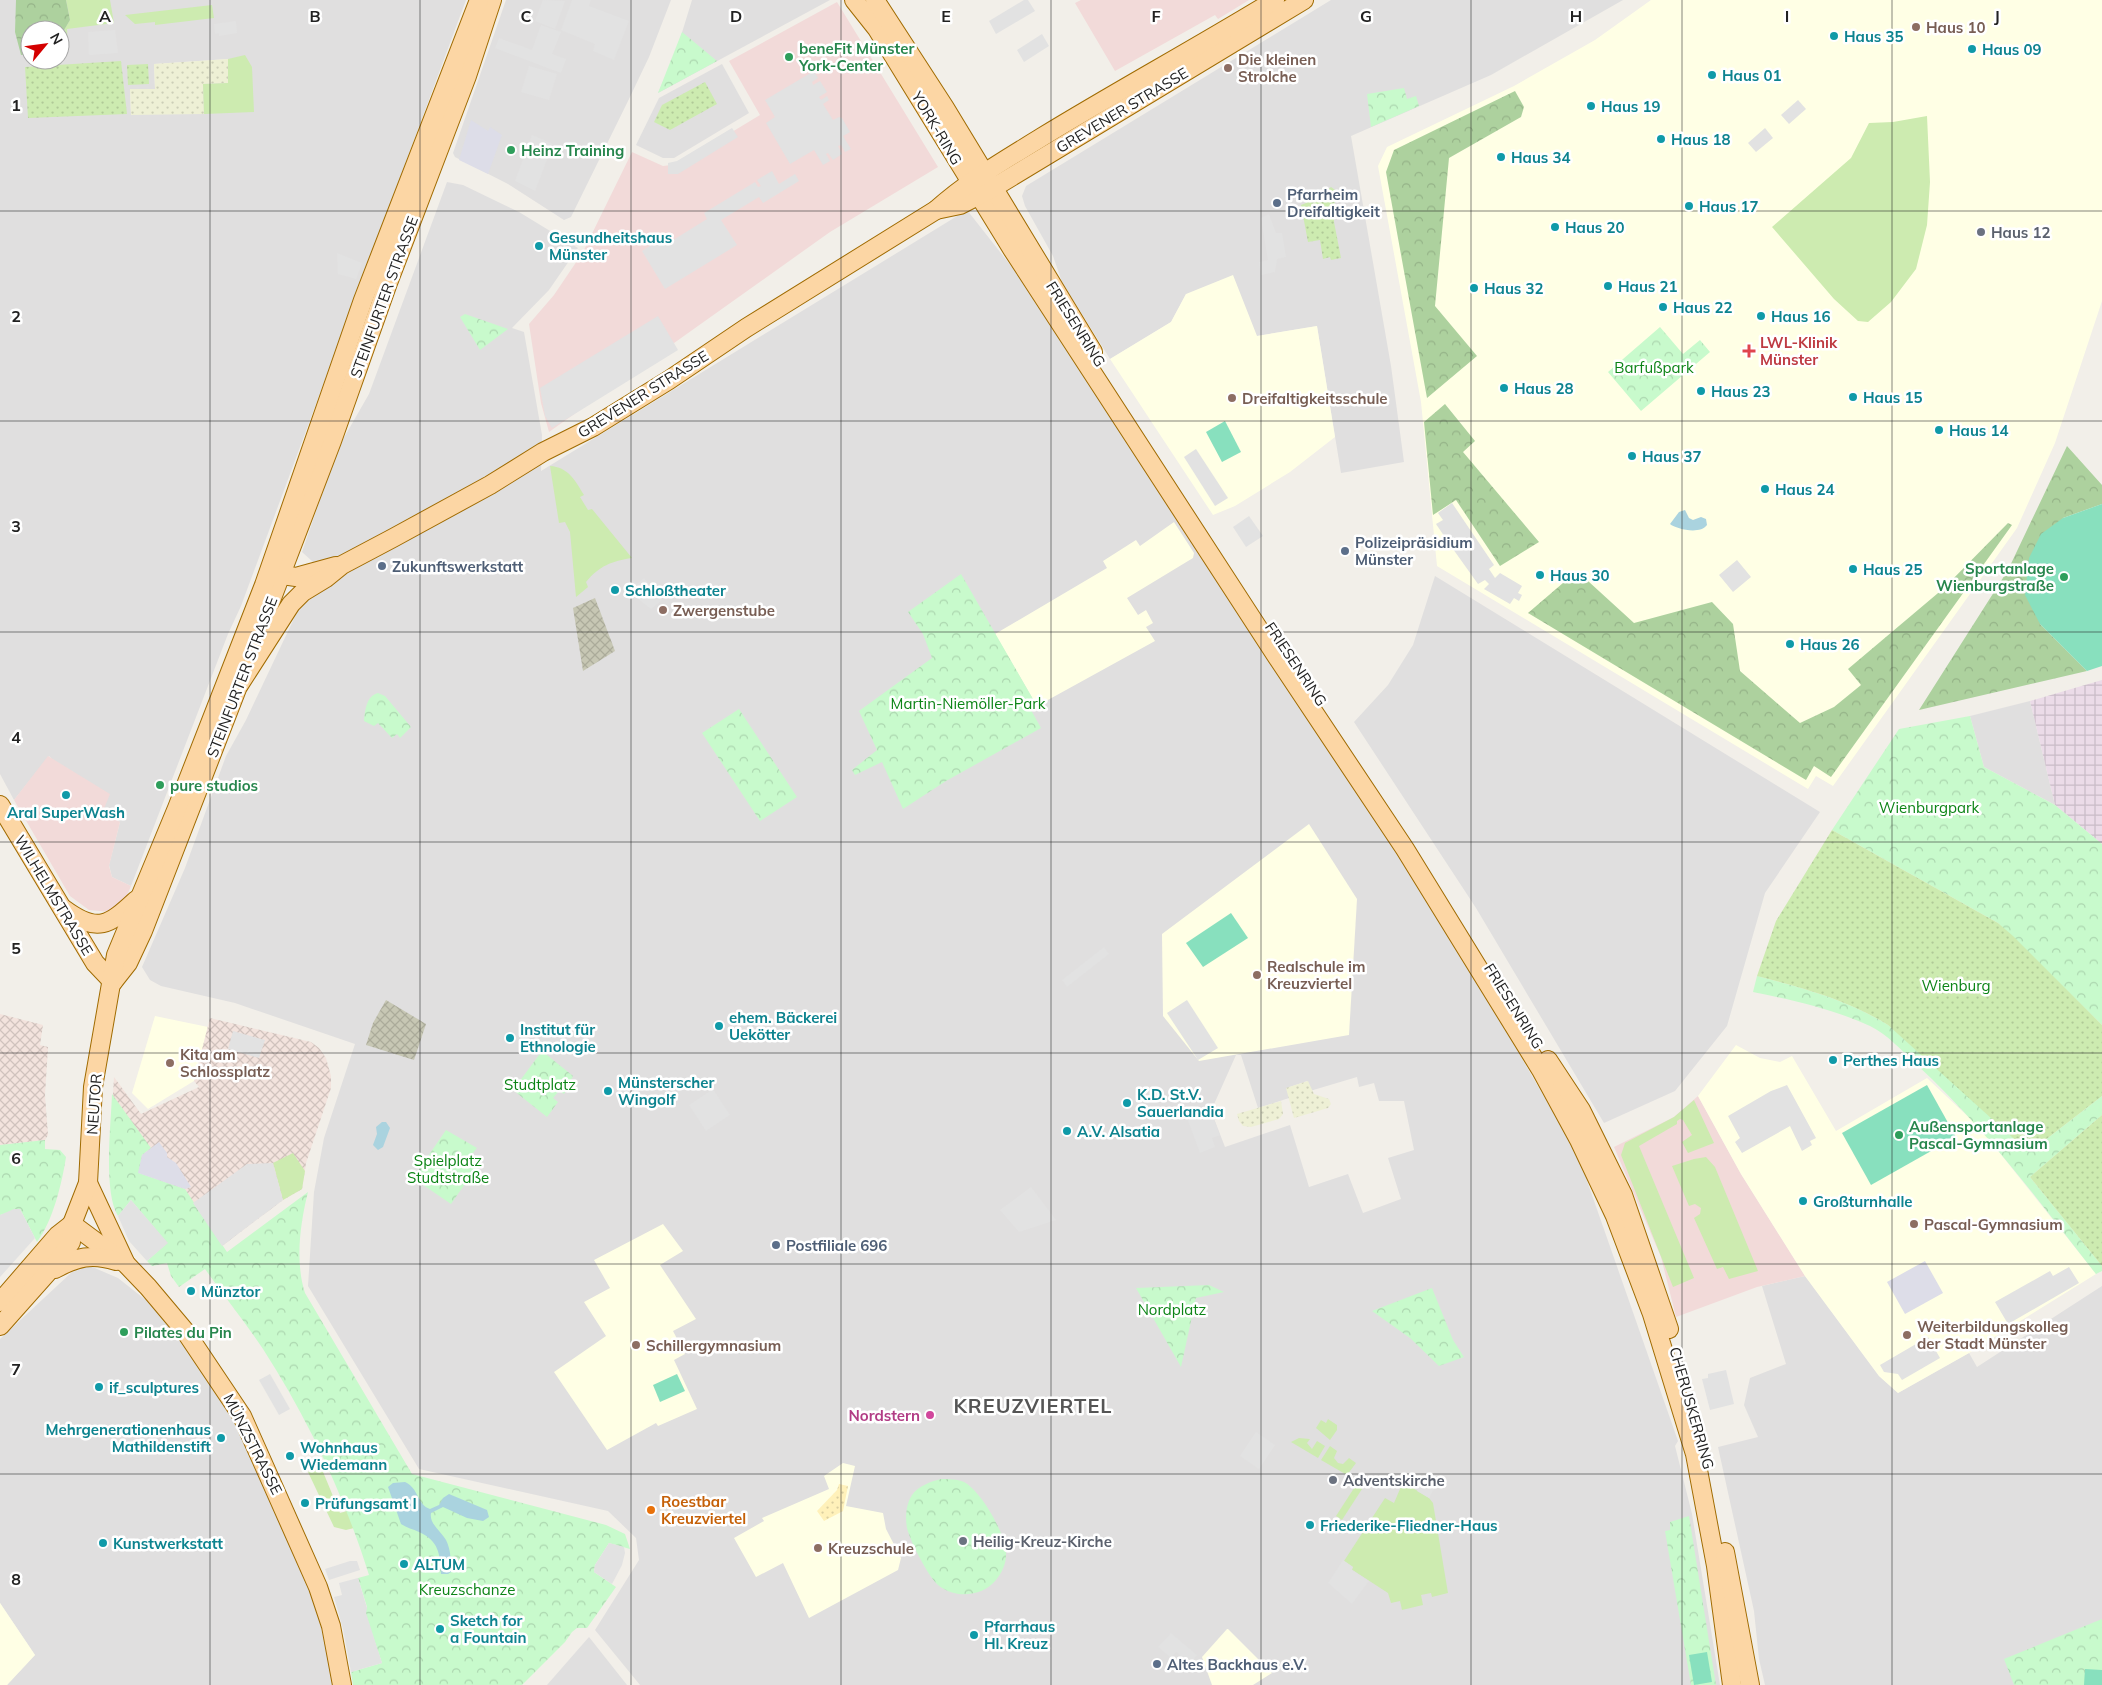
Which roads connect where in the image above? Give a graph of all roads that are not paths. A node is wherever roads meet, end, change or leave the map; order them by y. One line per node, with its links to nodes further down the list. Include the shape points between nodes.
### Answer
1 (479, 0): 10 (main road, STEINFURTER STRASSE, via 338,367)
2 (492, 0): 9 (main road, STEINFURTER STRASSE, via 467,76)
3 (854, 0): 7 (main road, YORK-RING)
4 (875, 0): 7 (main road, YORK-RING)
5 (1275, 0): 7 (main road, GREVENER STRASSE, via 1116,92)
6 (1304, 0): 7 (main road, GREVENER STRASSE)
7 (981, 184): 8 (main road, GREVENER STRASSE, via 960,205 936,210 593,427); 16 (main road, FRIESENRING, via 1277,657 1405,849)
8 (342, 565): 9 (main road, GREVENER STRASSE, via 296,577); 11 (main road, GREVENER STRASSE, via 291,604)
9 (282, 574): 10 (main road); 11 (main road, STEINFURTER STRASSE)
10 (264, 585): 13 (main road, STEINFURTER STRASSE)
11 (239, 685): 15 (main road, STEINFURTER STRASSE, via 143,931 128,963)
12 (0, 805): 14 (main road, WILHELMSTRASSE)
13 (141, 895): 14 (main road, via 114,921 100,924 85,921); 15 (main road, STEINFURTER STRASSE, via 116,955)
14 (60, 906): 15 (main road, WILHELMSTRASSE, via 95,964)
15 (113, 982): 17 (main road, NEUTOR, via 93,1087)
16 (1590, 1144): 24 (main road, CHERUSKERRING, via 1652,1314 1695,1454 1716,1566); 25 (main road, CHERUSKERRING, via 1623,1195 1701,1433)
17 (88, 1183): 18 (main road, NEUTOR); 19 (main road)
18 (72, 1224): 19 (main road, MÜNZSTRASSE); 20 (main road, NEUTOR, via 68,1248); 21 (main road, via 58,1235)
19 (126, 1264): 20 (main road, via 90,1255 70,1261); 23 (main road, MÜNZSTRASSE, via 185,1331 242,1416 318,1587 331,1626)
20 (47, 1274): 22 (main road, NEUTOR)
21 (0, 1302)
22 (0, 1326)
23 (342, 1685)
24 (1732, 1685)
25 (1750, 1685)

